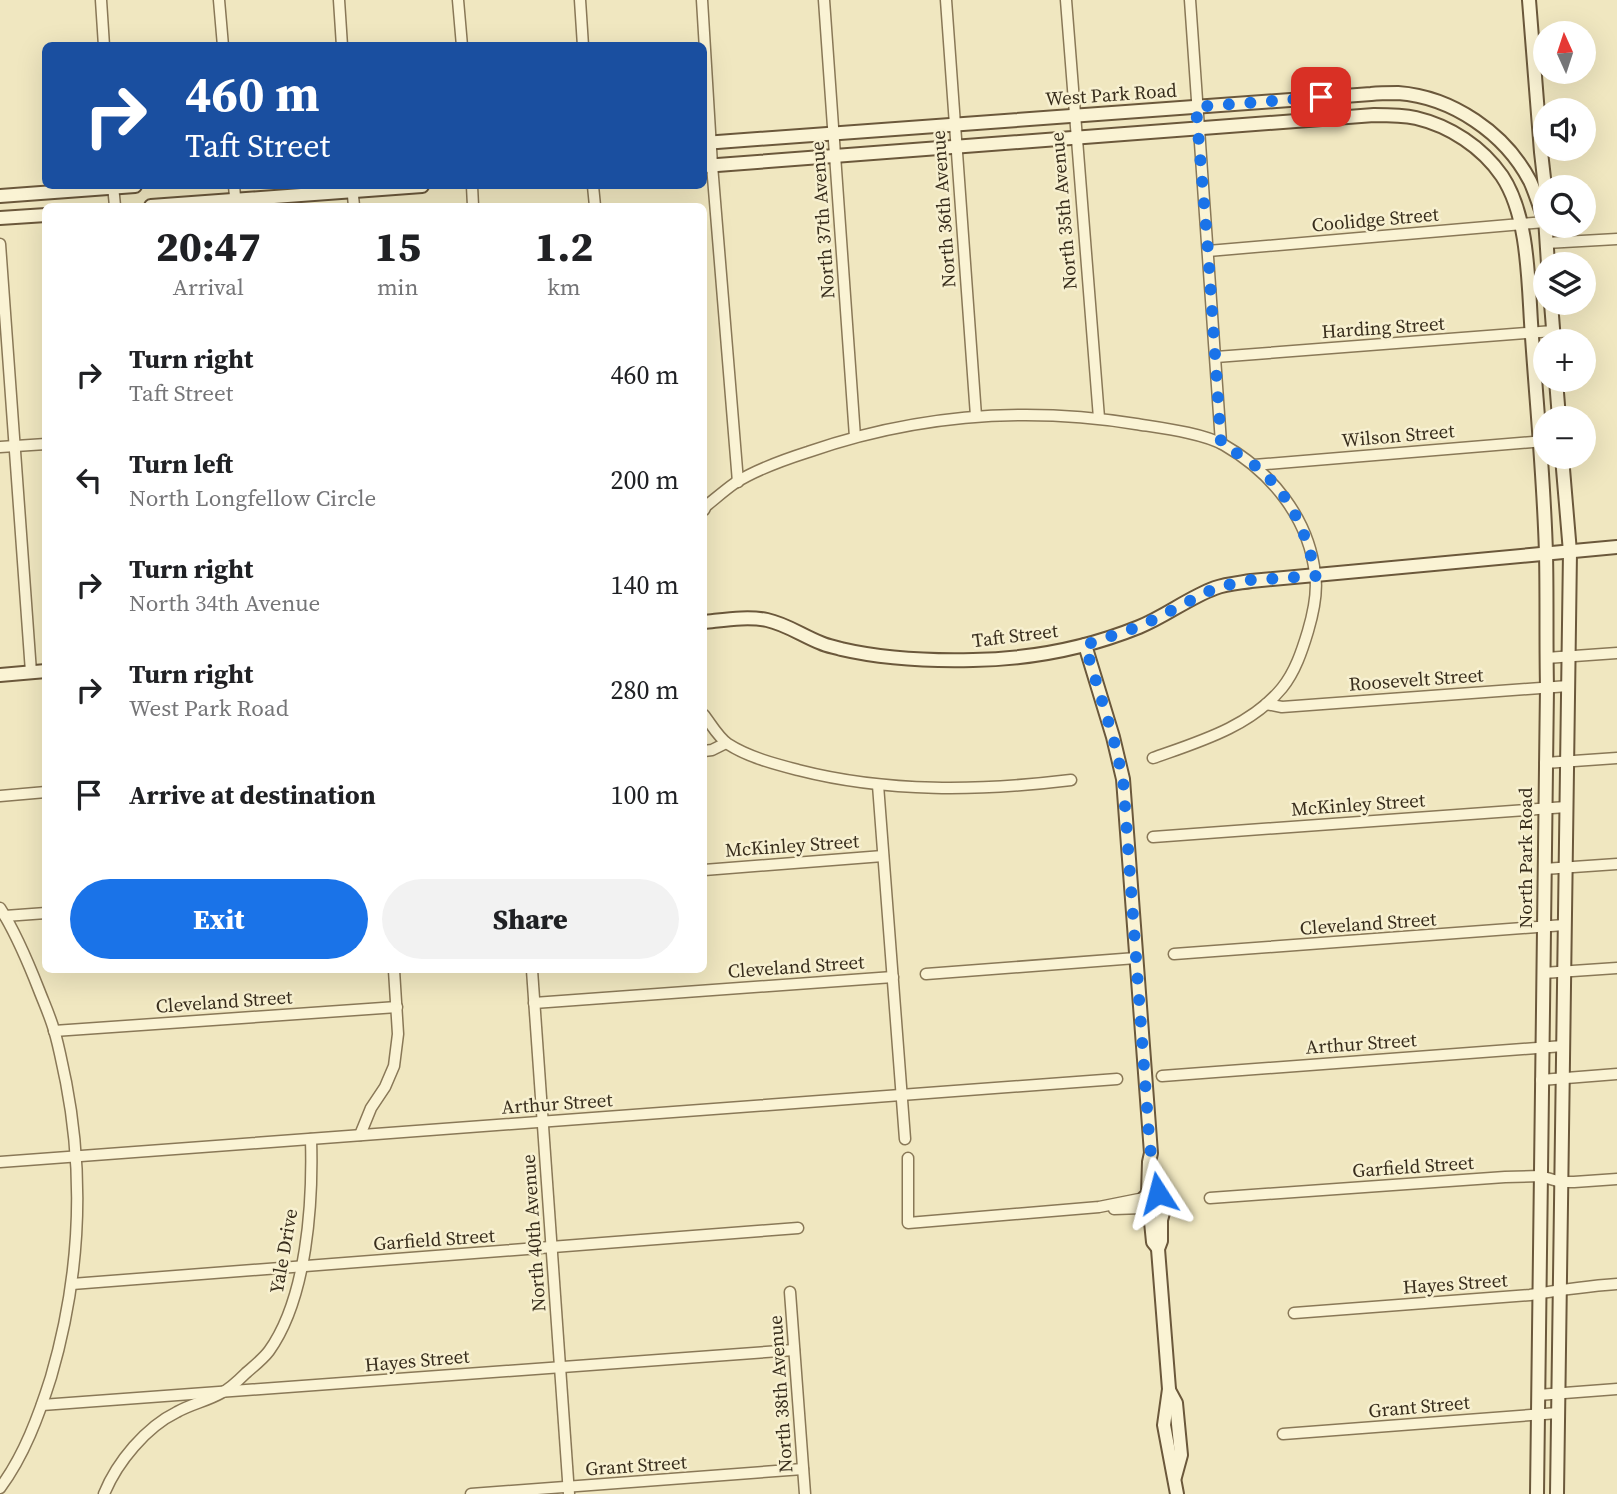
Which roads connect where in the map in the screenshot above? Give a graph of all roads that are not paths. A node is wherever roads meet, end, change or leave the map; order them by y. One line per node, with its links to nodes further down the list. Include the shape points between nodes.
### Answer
1 (101, 0): 12 (street)
2 (219, 0): 13 (street)
3 (338, 0): 14 (street)
4 (458, 0): 15 (street)
5 (580, 0): 16 (street)
6 (702, 0): 17 (street)
7 (824, 0): 23 (street, North 37th Avenue)
8 (946, 0): 21 (street, North 36th Avenue)
9 (1066, 0): 20 (street, North 35th Avenue)
10 (1189, 0): 19 (street)
11 (1529, 0): 18 (street)
12 (104, 42)
13 (223, 42)
14 (342, 42)
15 (461, 42)
16 (583, 42)
17 (703, 42)
18 (1537, 98)
19 (1196, 107): 20 (street, West Park Road); 22 (street); 30 (street, West Park Road, via 1371,94 1419,97 1466,114 1495,135)
20 (1075, 116): 21 (street, West Park Road); 24 (street, North 35th Avenue)
21 (954, 124): 23 (street, West Park Road); 26 (street, North 36th Avenue)
22 (1198, 129): 24 (street); 31 (street, via 1374,115 1415,117 1475,146); 45 (street)
23 (834, 133): 25 (street, West Park Road); 27 (street, North 37th Avenue)
24 (1077, 137): 26 (street); 51 (street, North 35th Avenue)
25 (707, 143): 29 (street)
26 (956, 146): 27 (street); 50 (street, North 36th Avenue)
27 (835, 155): 29 (street); 52 (street, North 37th Avenue)
28 (1538, 161): 30 (street)
29 (708, 166): 61 (street)
30 (1525, 174): 31 (street); 34 (street, West Park Road)
31 (1509, 188): 40 (street)
32 (82, 189): 35 (street)
33 (344, 189): 36 (street)
34 (1533, 191)
35 (0, 197)
36 (236, 203)
37 (42, 215): 38 (street)
38 (0, 218)
39 (1533, 222): 40 (street, Coolidge Street)
40 (1522, 224): 45 (street, Coolidge Street); 47 (street, North Park Road)
41 (1546, 238): 43 (street)
42 (1617, 239): 43 (street)
43 (1546, 243): 46 (street)
44 (0, 244): 56 (street)
45 (1208, 251): 48 (street)
46 (1547, 252)
47 (1531, 333): 48 (street, Harding Street); 49 (street, North Park Road)
48 (1216, 357): 54 (street)
49 (1539, 406)
50 (975, 416): 51 (street); 52 (street)
51 (1099, 418): 54 (street)
52 (855, 437): 61 (street, via 794,456)
53 (1533, 442): 58 (street, Wilson Street)
54 (1221, 443): 58 (street)
55 (42, 444): 56 (street)
56 (15, 446): 57 (street); 73 (street)
57 (0, 447)
58 (1254, 465): 66 (street, via 1298,519)
59 (1544, 469): 65 (street, North Park Road)
60 (1563, 469): 64 (street, North Park Road)
61 (738, 482): 62 (street)
62 (707, 505)
63 (1617, 547): 64 (street, Taft Street)
64 (1570, 552): 65 (street, Taft Street); 70 (street, North Park Road)
65 (1546, 554): 66 (street, Taft Street); 71 (street, North Park Road)
66 (1316, 576): 68 (street, Taft Street, via 1217,587 1141,626); 77 (street, via 1304,645 1282,688)
67 (707, 622): 68 (street, Taft Street, via 769,620 822,644 924,659 1016,658)
68 (1085, 645): 102 (street, via 1123,779)
69 (1617, 653): 70 (street)
70 (1568, 656): 71 (street); 75 (street, North Park Road)
71 (1546, 658): 76 (street, North Park Road)
72 (42, 671): 73 (street)
73 (32, 672): 74 (street)
74 (0, 675)
75 (1568, 686): 76 (street, Roosevelt Street); 83 (street, North Park Road)
76 (1546, 687): 77 (street, Roosevelt Street, via 1282,707); 84 (street, North Park Road)
77 (1266, 704): 81 (street, via 1213,736)
78 (707, 719): 79 (street)
79 (726, 743): 80 (street); 86 (street, via 776,765)
80 (707, 751)
81 (1153, 758)
82 (1617, 758): 83 (street)
83 (1567, 762): 84 (street); 89 (street, North Park Road)
84 (1545, 763): 90 (street, North Park Road)
85 (1071, 780): 86 (street, via 964,789)
86 (878, 785): 92 (street)
87 (42, 792): 88 (street)
88 (0, 796)
89 (1566, 807): 90 (street, McKinley Street); 94 (street, North Park Road)
90 (1544, 808): 91 (street, McKinley Street); 95 (street, North Park Road)
91 (1153, 837)
92 (883, 856): 96 (street, McKinley Street); 109 (street)
93 (1617, 864): 94 (street)
94 (1566, 867): 95 (street); 99 (street, North Park Road)
95 (1544, 869): 100 (street, North Park Road)
96 (707, 870)
97 (3, 912): 98 (street); 112 (street)
98 (42, 913)
99 (1564, 925): 100 (street, Cleveland Street); 104 (street, North Park Road)
100 (1544, 927): 101 (street, Cleveland Street); 107 (street, North Park Road)
101 (1174, 954)
102 (1136, 958): 108 (street); 132 (street, via 1151,1153)
103 (1617, 968): 104 (street)
104 (1564, 972): 107 (street); 113 (street, North Park Road)
105 (394, 973): 111 (street)
106 (532, 973): 110 (street, North 40th Avenue)
107 (1543, 973): 114 (street, North Park Road)
108 (926, 974)
109 (893, 977): 110 (street, Cleveland Street); 120 (street)
110 (534, 1003): 121 (street, North 40th Avenue)
111 (397, 1007): 112 (street, Cleveland Street); 122 (street, via 394,1066)
112 (54, 1031): 125 (street)
113 (1563, 1046): 114 (street, Arthur Street); 117 (street, North Park Road)
114 (1542, 1048): 116 (street, Arthur Street); 119 (street, North Park Road)
115 (1617, 1074): 117 (street)
116 (1162, 1076)
117 (1563, 1078): 119 (street); 130 (street, North Park Road)
118 (1117, 1079): 120 (street, Arthur Street)
119 (1541, 1080): 128 (street, North Park Road)
120 (902, 1095): 121 (street, Arthur Street); 124 (street)
121 (543, 1121): 122 (street, Arthur Street); 135 (street, North 40th Avenue)
122 (360, 1135): 123 (street, Arthur Street)
123 (311, 1139): 125 (street, Arthur Street); 137 (street, Yale Drive, via 309,1214)
124 (905, 1139)
125 (76, 1157): 127 (street, Arthur Street); 138 (street)
126 (908, 1158): 132 (street, via 908,1223)
127 (0, 1162)
128 (1540, 1176): 130 (street, Garfield Street); 131 (street, Garfield Street); 142 (street, North Park Road)
129 (1617, 1179): 130 (street, Garfield Street)
130 (1561, 1182): 140 (street, North Park Road)
131 (1210, 1198)
132 (1148, 1201): 133 (street, via 1155,1215); 133 (street, via 1162,1195 1166,1202); 136 (street)
133 (1162, 1213): 136 (street)
134 (798, 1228): 135 (street, Garfield Street)
135 (551, 1248): 137 (street, Garfield Street); 145 (street, North 40th Avenue)
136 (1158, 1249): 155 (street, via 1169,1390 1164,1425)
137 (301, 1266): 138 (street, Garfield Street); 147 (street, Yale Drive, via 282,1328 268,1352)
138 (72, 1284): 150 (street)
139 (1617, 1284): 140 (street, Hayes Street)
140 (1560, 1291): 142 (street, Hayes Street); 148 (street, North Park Road)
141 (790, 1292): 144 (street, North 38th Avenue)
142 (1539, 1293): 143 (street, Hayes Street); 149 (street, North Park Road)
143 (1294, 1313)
144 (794, 1350): 145 (street, Hayes Street); 154 (street, North 38th Avenue)
145 (560, 1366): 147 (street, Hayes Street); 157 (street, North 40th Avenue)
146 (1617, 1389): 148 (street)
147 (223, 1392): 150 (street, Hayes Street); 158 (street, Yale Drive, via 175,1412 150,1430 121,1462)
148 (1559, 1394): 149 (street); 151 (street, North Park Road)
149 (1538, 1395): 152 (street, North Park Road)
150 (42, 1405): 156 (street)
151 (1558, 1413): 152 (street, Grant Street); 162 (street, North Park Road)
152 (1538, 1414): 153 (street, Grant Street); 161 (street, North Park Road)
153 (1283, 1434)
154 (803, 1469): 157 (street, Grant Street); 160 (street, North 38th Avenue)
155 (1176, 1487)
156 (0, 1488)
157 (568, 1491): 159 (street, Grant Street)
158 (104, 1494)
159 (471, 1494)
160 (804, 1494)
161 (1537, 1494)
162 (1557, 1494)

